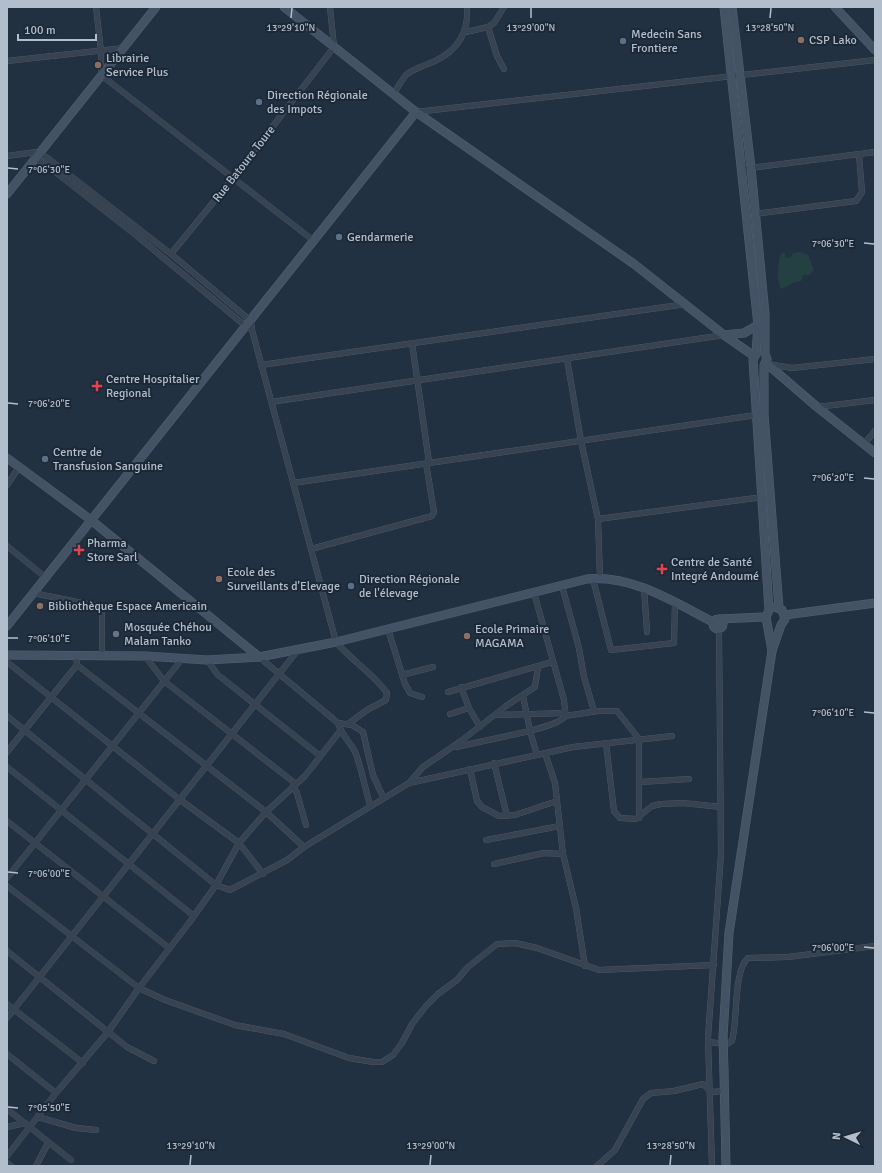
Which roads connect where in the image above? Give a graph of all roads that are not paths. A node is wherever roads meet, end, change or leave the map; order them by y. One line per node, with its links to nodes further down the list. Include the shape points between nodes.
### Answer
1 (96, 7): 15 (street)
2 (156, 7): 13 (street)
3 (284, 7): 12 (street)
4 (330, 7): 12 (street)
5 (467, 7): 11 (street)
6 (504, 7): 10 (street, via 494,23)
7 (724, 7): 20 (street)
8 (732, 7): 20 (street)
9 (835, 7): 14 (street)
10 (488, 27): 11 (street); 18 (street)
11 (466, 32): 21 (street, via 448,54 407,74)
12 (334, 47): 21 (street); 29 (street, Rue Batoure Toure)
13 (124, 48): 15 (street); 19 (street)
14 (875, 50)
15 (100, 51): 16 (street); 19 (street)
16 (7, 60)
17 (875, 60): 20 (street)
18 (504, 69)
19 (101, 75): 25 (street); 29 (street)
20 (736, 76): 22 (street); 27 (street); 28 (street)
21 (393, 94): 22 (street)
22 (416, 112): 34 (street); 36 (street, via 634,264)
23 (875, 152): 24 (street)
24 (859, 154): 27 (street); 33 (street, via 862,192 856,202)
25 (35, 155): 26 (street); 30 (street); 31 (street); 32 (street)
26 (7, 156)
27 (751, 168): 28 (street); 33 (street)
28 (742, 169): 37 (street)
29 (233, 178): 34 (street); 35 (street, Rue Batoure Toure)
30 (82, 185): 31 (street); 35 (street)
31 (78, 190): 38 (street)
32 (7, 194)
33 (755, 214): 41 (street, via 765,314)
34 (314, 241): 38 (street)
35 (170, 254): 38 (street)
36 (686, 304): 39 (street); 40 (street)
37 (758, 325): 39 (street, via 744,333); 42 (street)
38 (249, 326): 46 (street); 63 (street)
39 (724, 335): 42 (street); 44 (street)
40 (412, 343): 46 (street); 47 (street)
41 (766, 354): 42 (street, via 760,352); 45 (street)
42 (755, 357): 45 (street, via 758,366); 51 (street)
43 (875, 358): 45 (street, via 792,368)
44 (567, 359): 47 (street); 53 (street)
45 (765, 364): 50 (street); 74 (street, via 764,414)
46 (262, 365): 49 (street)
47 (417, 380): 49 (street); 57 (street)
48 (875, 400): 50 (street)
49 (272, 402): 59 (street)
50 (817, 407): 54 (street)
51 (756, 415): 53 (street); 61 (street)
52 (875, 431): 54 (street)
53 (580, 440): 57 (street); 62 (street)
54 (864, 444): 55 (street)
55 (875, 453)
56 (7, 458): 58 (street)
57 (427, 462): 59 (street); 65 (street, via 434,512 432,516)
58 (19, 467): 60 (street); 63 (street)
59 (293, 483): 65 (street)
60 (7, 485)
61 (763, 497): 62 (street); 76 (street)
62 (598, 519): 67 (street)
63 (91, 520): 66 (street); 89 (street)
64 (7, 546): 66 (street)
65 (311, 549): 82 (street)
66 (45, 577): 70 (street)
67 (596, 578): 68 (street); 69 (street, via 626,582); 72 (street, via 612,650 674,643)
68 (562, 586): 71 (street); 107 (street)
69 (644, 588): 72 (street); 81 (street)
70 (33, 593): 79 (street); 87 (street, via 102,607)
71 (534, 593): 80 (street); 93 (street)
72 (675, 603): 77 (street)
73 (875, 603): 75 (street)
74 (779, 608): 75 (street); 76 (street, via 774,608)
75 (785, 615): 78 (street)
76 (768, 617): 77 (street, via 737,618); 78 (street, via 774,626); 84 (street)
77 (719, 624): 143 (street)
78 (781, 625): 84 (street)
79 (7, 626)
80 (388, 629): 82 (street); 98 (street)
81 (647, 632)
82 (336, 642): 83 (street); 115 (street, via 387,693 386,700)
83 (298, 650): 89 (street); 97 (street)
84 (772, 651): 181 (street, bridge, via 729,934 723,1037)
85 (7, 655): 86 (street)
86 (76, 655): 87 (street); 94 (street)
87 (102, 656): 88 (street)
88 (145, 656): 90 (street); 99 (street)
89 (259, 657): 91 (street); 97 (street)
90 (182, 659): 91 (street); 99 (street)
91 (207, 660): 105 (street, via 218,675)
92 (7, 662): 103 (street)
93 (552, 662): 96 (street); 110 (street, via 564,700)
94 (77, 665): 103 (street); 108 (street)
95 (433, 667): 98 (street)
96 (538, 667): 100 (street); 102 (street, via 536,686)
97 (279, 674): 105 (street); 114 (street)
98 (402, 675): 104 (street, via 410,693)
99 (164, 681): 108 (street); 120 (street)
100 (461, 687): 101 (street); 106 (street)
101 (448, 692)
102 (523, 696): 111 (street); 112 (street)
103 (51, 697): 117 (street); 124 (street)
104 (422, 698)
105 (254, 705): 120 (street); 128 (street)
106 (469, 708): 109 (street); 116 (street)
107 (594, 711): 110 (street); 122 (street, via 617,711)
108 (139, 713): 124 (street); 131 (street)
109 (450, 714)
110 (565, 714): 112 (street); 119 (street, via 558,722)
111 (496, 715): 112 (street); 116 (street)
112 (526, 715): 119 (street)
113 (7, 716): 117 (street)
114 (338, 722): 115 (street); 118 (street)
115 (348, 724): 139 (street, via 363,732 373,774)
116 (480, 727): 125 (street)
117 (24, 730): 126 (street); 135 (street)
118 (340, 731): 128 (street); 142 (street, via 349,740 356,754)
119 (530, 731): 125 (street); 129 (street)
120 (232, 734): 131 (street); 138 (street)
121 (672, 736): 122 (street)
122 (639, 739): 123 (street); 136 (street)
123 (606, 743): 127 (street); 147 (street, via 614,811 620,818)
124 (113, 745): 135 (street); 140 (street)
125 (452, 748): 137 (street, via 424,767)
126 (7, 752)
127 (545, 753): 129 (street); 141 (street, via 555,783)
128 (321, 754): 138 (street)
129 (537, 755): 130 (street)
130 (494, 763): 133 (street); 146 (street)
131 (206, 766): 140 (street); 145 (street)
132 (7, 768): 144 (street)
133 (470, 769): 137 (street); 146 (street, via 478,801 482,807 499,816)
134 (688, 779): 136 (street)
135 (86, 780): 144 (street); 151 (street)
136 (640, 782): 147 (street)
137 (409, 783): 139 (street)
138 (294, 786): 145 (street); 149 (street)
139 (383, 797): 142 (street)
140 (179, 799): 151 (street); 154 (street)
141 (557, 800): 146 (street); 150 (street)
142 (370, 805): 155 (street)
143 (721, 807): 147 (street, via 683,803 661,804 652,806); 169 (street, via 721,854)
144 (61, 810): 153 (street); 158 (street)
145 (266, 812): 154 (street); 155 (street)
146 (507, 816)
147 (640, 818)
148 (7, 821): 153 (street)
149 (306, 825)
150 (560, 826): 152 (street); 156 (street)
151 (153, 834): 158 (street); 161 (street)
152 (486, 840)
153 (35, 843): 160 (street); 163 (street)
154 (239, 843): 159 (street); 161 (street)
155 (304, 847): 159 (street)
156 (564, 854): 157 (street, via 544,853); 170 (street)
157 (494, 864)
158 (128, 866): 163 (street); 164 (street)
159 (263, 874): 161 (street, via 234,890)
160 (7, 878)
161 (216, 885): 164 (street)
162 (7, 886): 165 (street)
163 (102, 897): 165 (street); 167 (street)
164 (194, 916): 167 (street)
165 (72, 935): 171 (street); 172 (street)
166 (875, 946): 177 (street, via 835,949 788,957 748,958 743,962 740,973 732,1041 727,1044)
167 (169, 948): 172 (street)
168 (7, 951): 171 (street)
169 (714, 965): 170 (street, via 599,970); 177 (street)
170 (585, 966): 172 (street, via 537,948 515,943 497,944 438,994 419,1014 397,1051 382,1062 349,1058 284,1034 235,1025)
171 (40, 976): 174 (street); 176 (street)
172 (139, 988): 176 (street)
173 (7, 1004): 174 (street)
174 (14, 1009): 175 (street); 180 (street)
175 (7, 1018)
176 (108, 1032): 179 (street, via 127,1047); 180 (street)
177 (708, 1042): 182 (street)
178 (7, 1054): 183 (street)
179 (154, 1061)
180 (82, 1063): 183 (street)
181 (724, 1091): 182 (street); 197 (street)
182 (711, 1092): 195 (street, via 703,1084 697,1084 674,1091 648,1094 643,1098 615,1150); 196 (street)
183 (56, 1093): 185 (street)
184 (7, 1109): 186 (street)
185 (38, 1116): 186 (street); 188 (street, via 76,1128)
186 (28, 1125): 187 (street); 189 (street); 190 (street)
187 (7, 1127)
188 (96, 1130)
189 (48, 1143): 191 (street); 194 (street)
190 (7, 1156)
191 (71, 1160)
192 (7, 1163): 193 (street)
193 (11, 1166)
194 (36, 1166)
195 (597, 1166)
196 (712, 1166)
197 (726, 1166)

